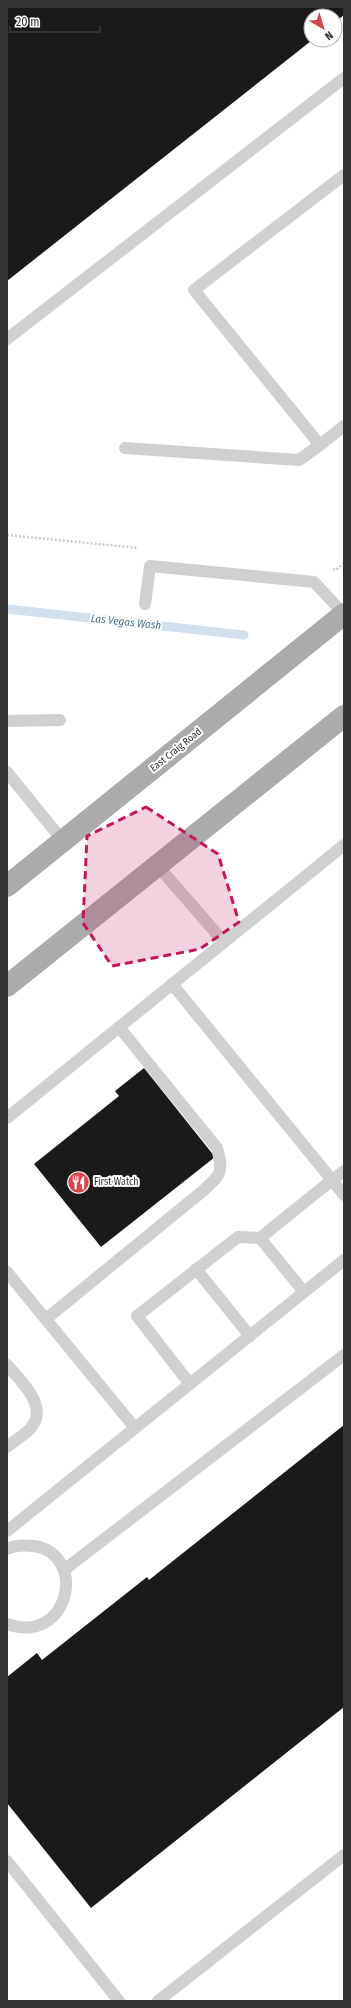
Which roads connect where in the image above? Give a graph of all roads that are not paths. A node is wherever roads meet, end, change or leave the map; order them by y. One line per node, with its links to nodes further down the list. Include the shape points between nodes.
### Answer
1 (344, 78): 3 (lane)
2 (344, 175): 5 (lane, via 194,290)
3 (7, 339)
4 (344, 426): 5 (lane)
5 (320, 445): 6 (lane, via 299,460)
6 (125, 448)
7 (145, 604): 8 (lane, via 150,566 314,582)
8 (344, 614): 13 (main road, East Craig Road)
9 (344, 716): 15 (main road)
10 (60, 720): 11 (lane)
11 (7, 721)
12 (7, 772): 13 (lane)
13 (63, 841): 16 (main road, East Craig Road)
14 (344, 845): 17 (lane)
15 (157, 865): 17 (lane); 19 (main road)
16 (7, 886)
17 (224, 942): 18 (lane)
18 (172, 984): 20 (lane); 23 (lane)
19 (7, 986)
20 (119, 1026): 21 (lane); 30 (lane, via 217,1148 222,1166 218,1177 204,1190)
21 (7, 1118)
22 (344, 1171): 23 (lane)
23 (332, 1180): 24 (lane); 25 (lane)
24 (344, 1195)
25 (260, 1238): 27 (lane, via 238,1236); 29 (lane)
26 (344, 1260): 29 (lane)
27 (196, 1269): 31 (lane); 34 (lane, via 137,1316)
28 (7, 1272): 30 (lane)
29 (304, 1292): 31 (lane)
30 (46, 1319): 35 (lane)
31 (250, 1336): 34 (lane)
32 (344, 1355): 39 (lane)
33 (7, 1365): 36 (lane, via 34,1397 37,1414 30,1429)
34 (190, 1384): 35 (lane)
35 (135, 1428): 37 (lane)
36 (7, 1447)
37 (7, 1531)
38 (7, 1549): 39 (lane, via 24,1545 38,1547 50,1553)
39 (64, 1570): 40 (lane, via 67,1590 56,1614 45,1623 32,1627 19,1628)
40 (7, 1624)
41 (344, 1855): 44 (lane)
42 (7, 1860): 43 (lane)
43 (119, 2001)
44 (158, 2001)

